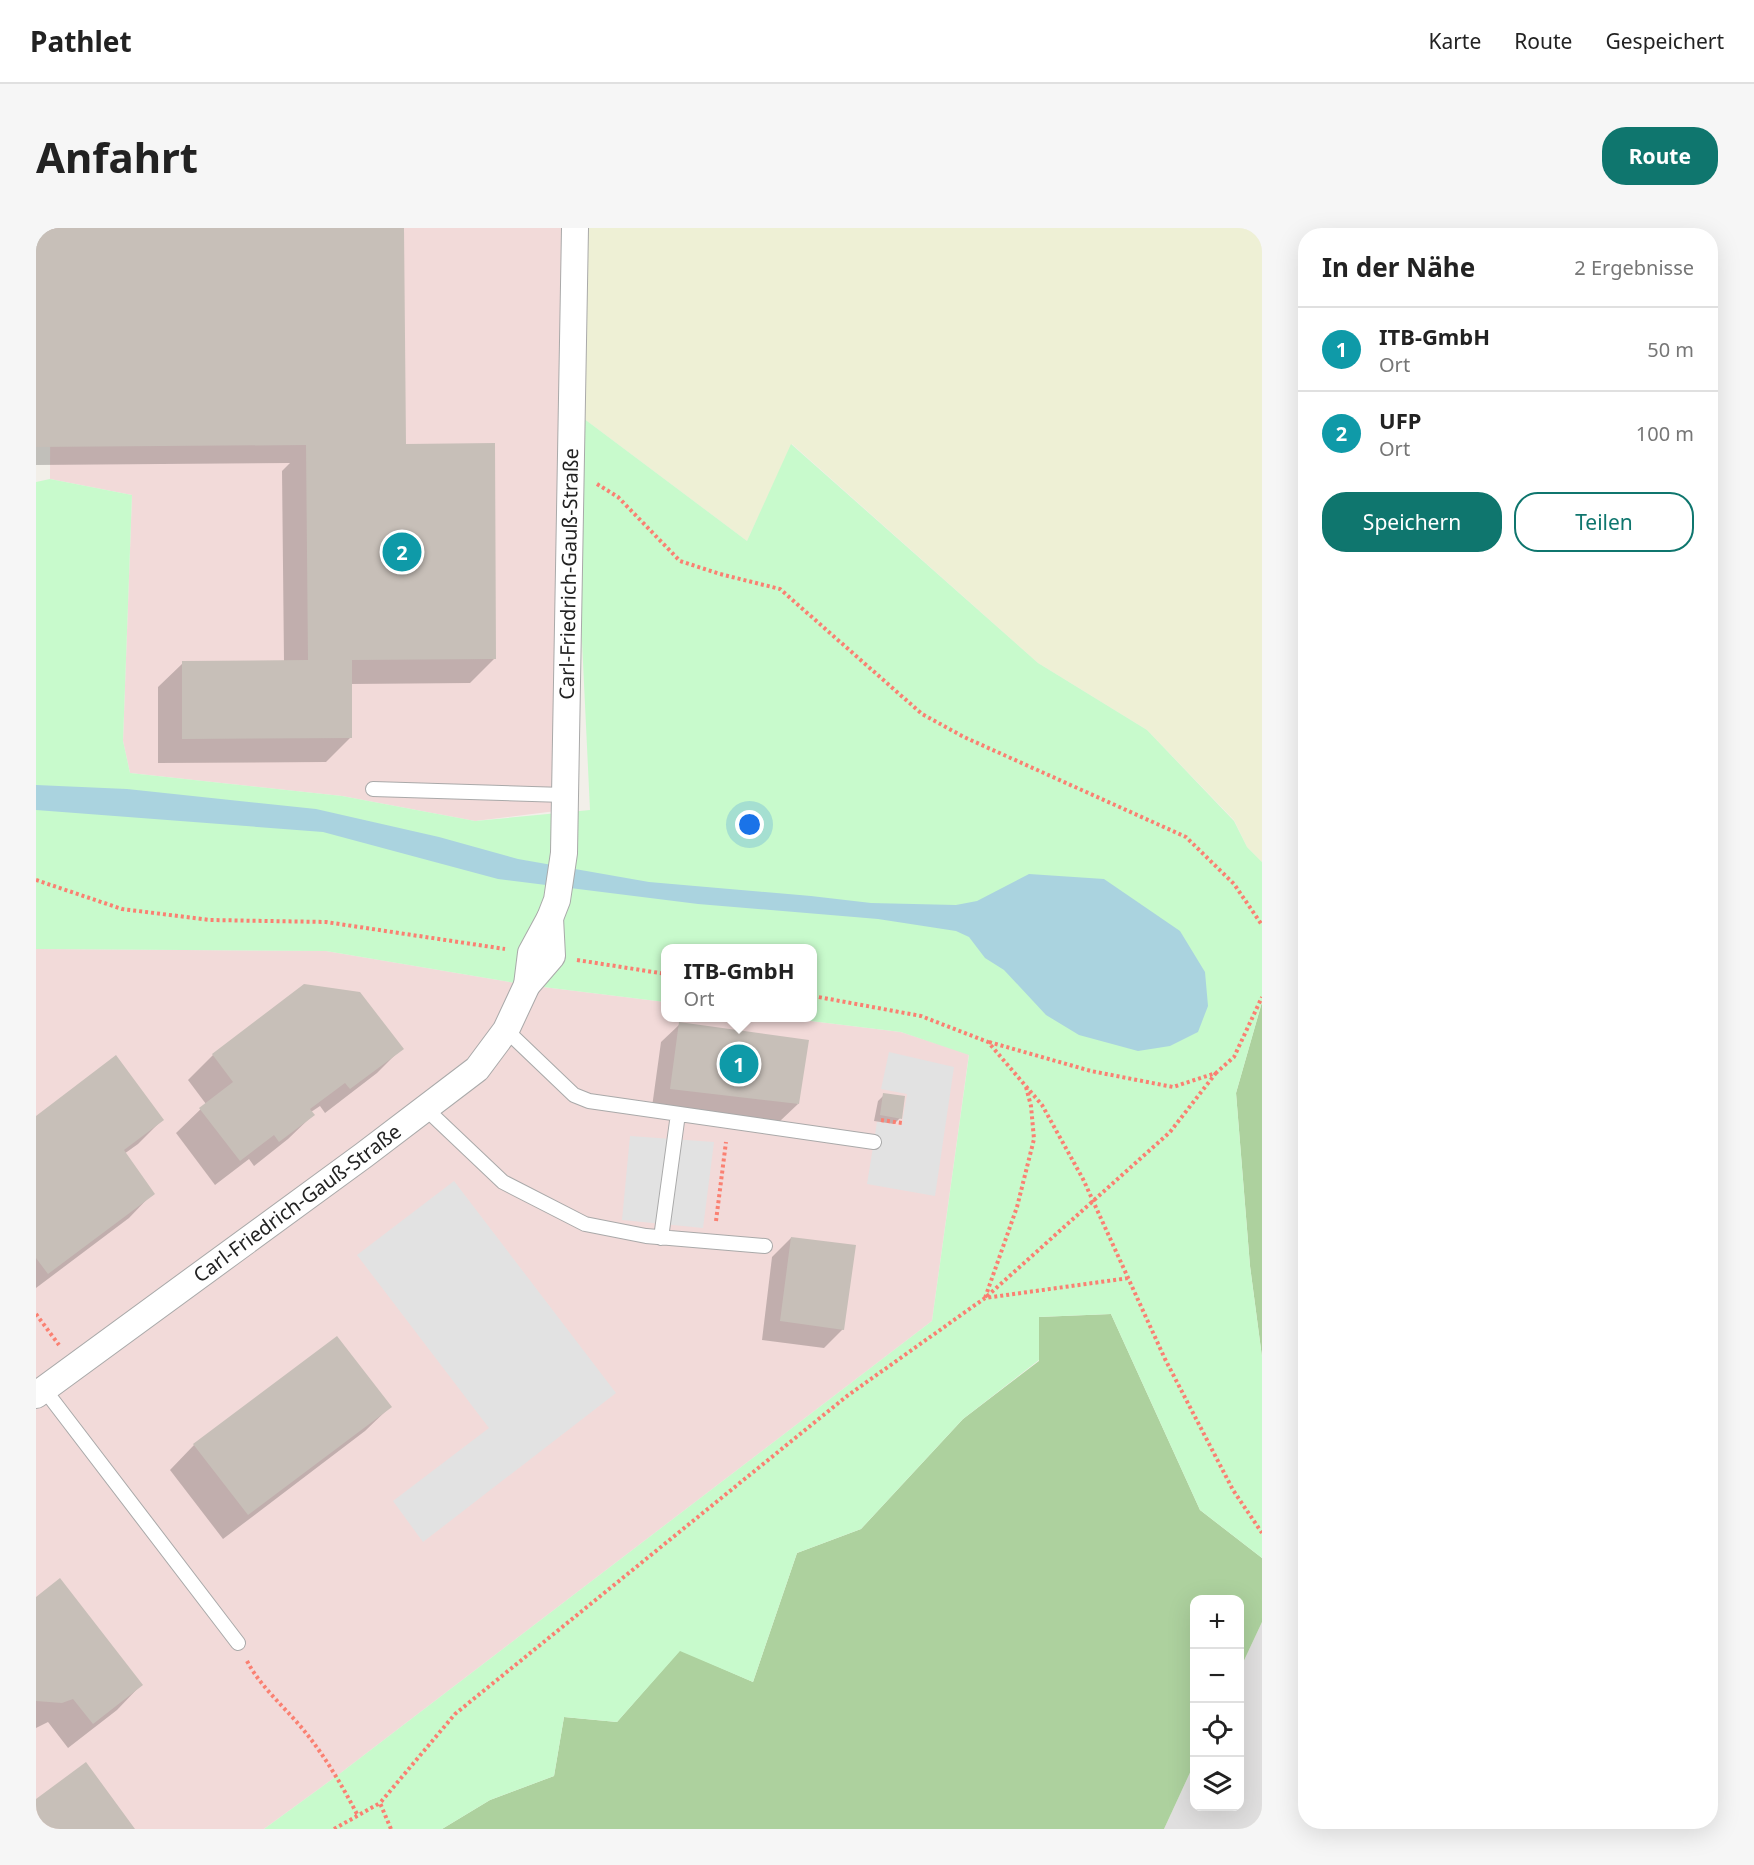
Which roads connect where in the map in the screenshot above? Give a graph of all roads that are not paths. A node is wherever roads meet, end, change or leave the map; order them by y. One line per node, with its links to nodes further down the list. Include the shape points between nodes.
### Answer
1 (575, 228): 3 (street, Carl-Friedrich-Gauß-Straße)
2 (373, 789): 3 (lane)
3 (564, 795): 4 (street, Carl-Friedrich-Gauß-Straße, via 564,853 554,909 541,955)
4 (506, 1030): 5 (street, Carl-Friedrich-Gauß-Straße, via 477,1069); 6 (lane, via 574,1095 589,1101)
5 (425, 1108): 8 (lane, via 503,1182 585,1224); 10 (street, Carl-Friedrich-Gauß-Straße)
6 (678, 1114): 7 (lane); 8 (lane)
7 (874, 1142)
8 (661, 1238): 9 (lane)
9 (765, 1246)
10 (40, 1392): 11 (lane)
11 (238, 1643)

